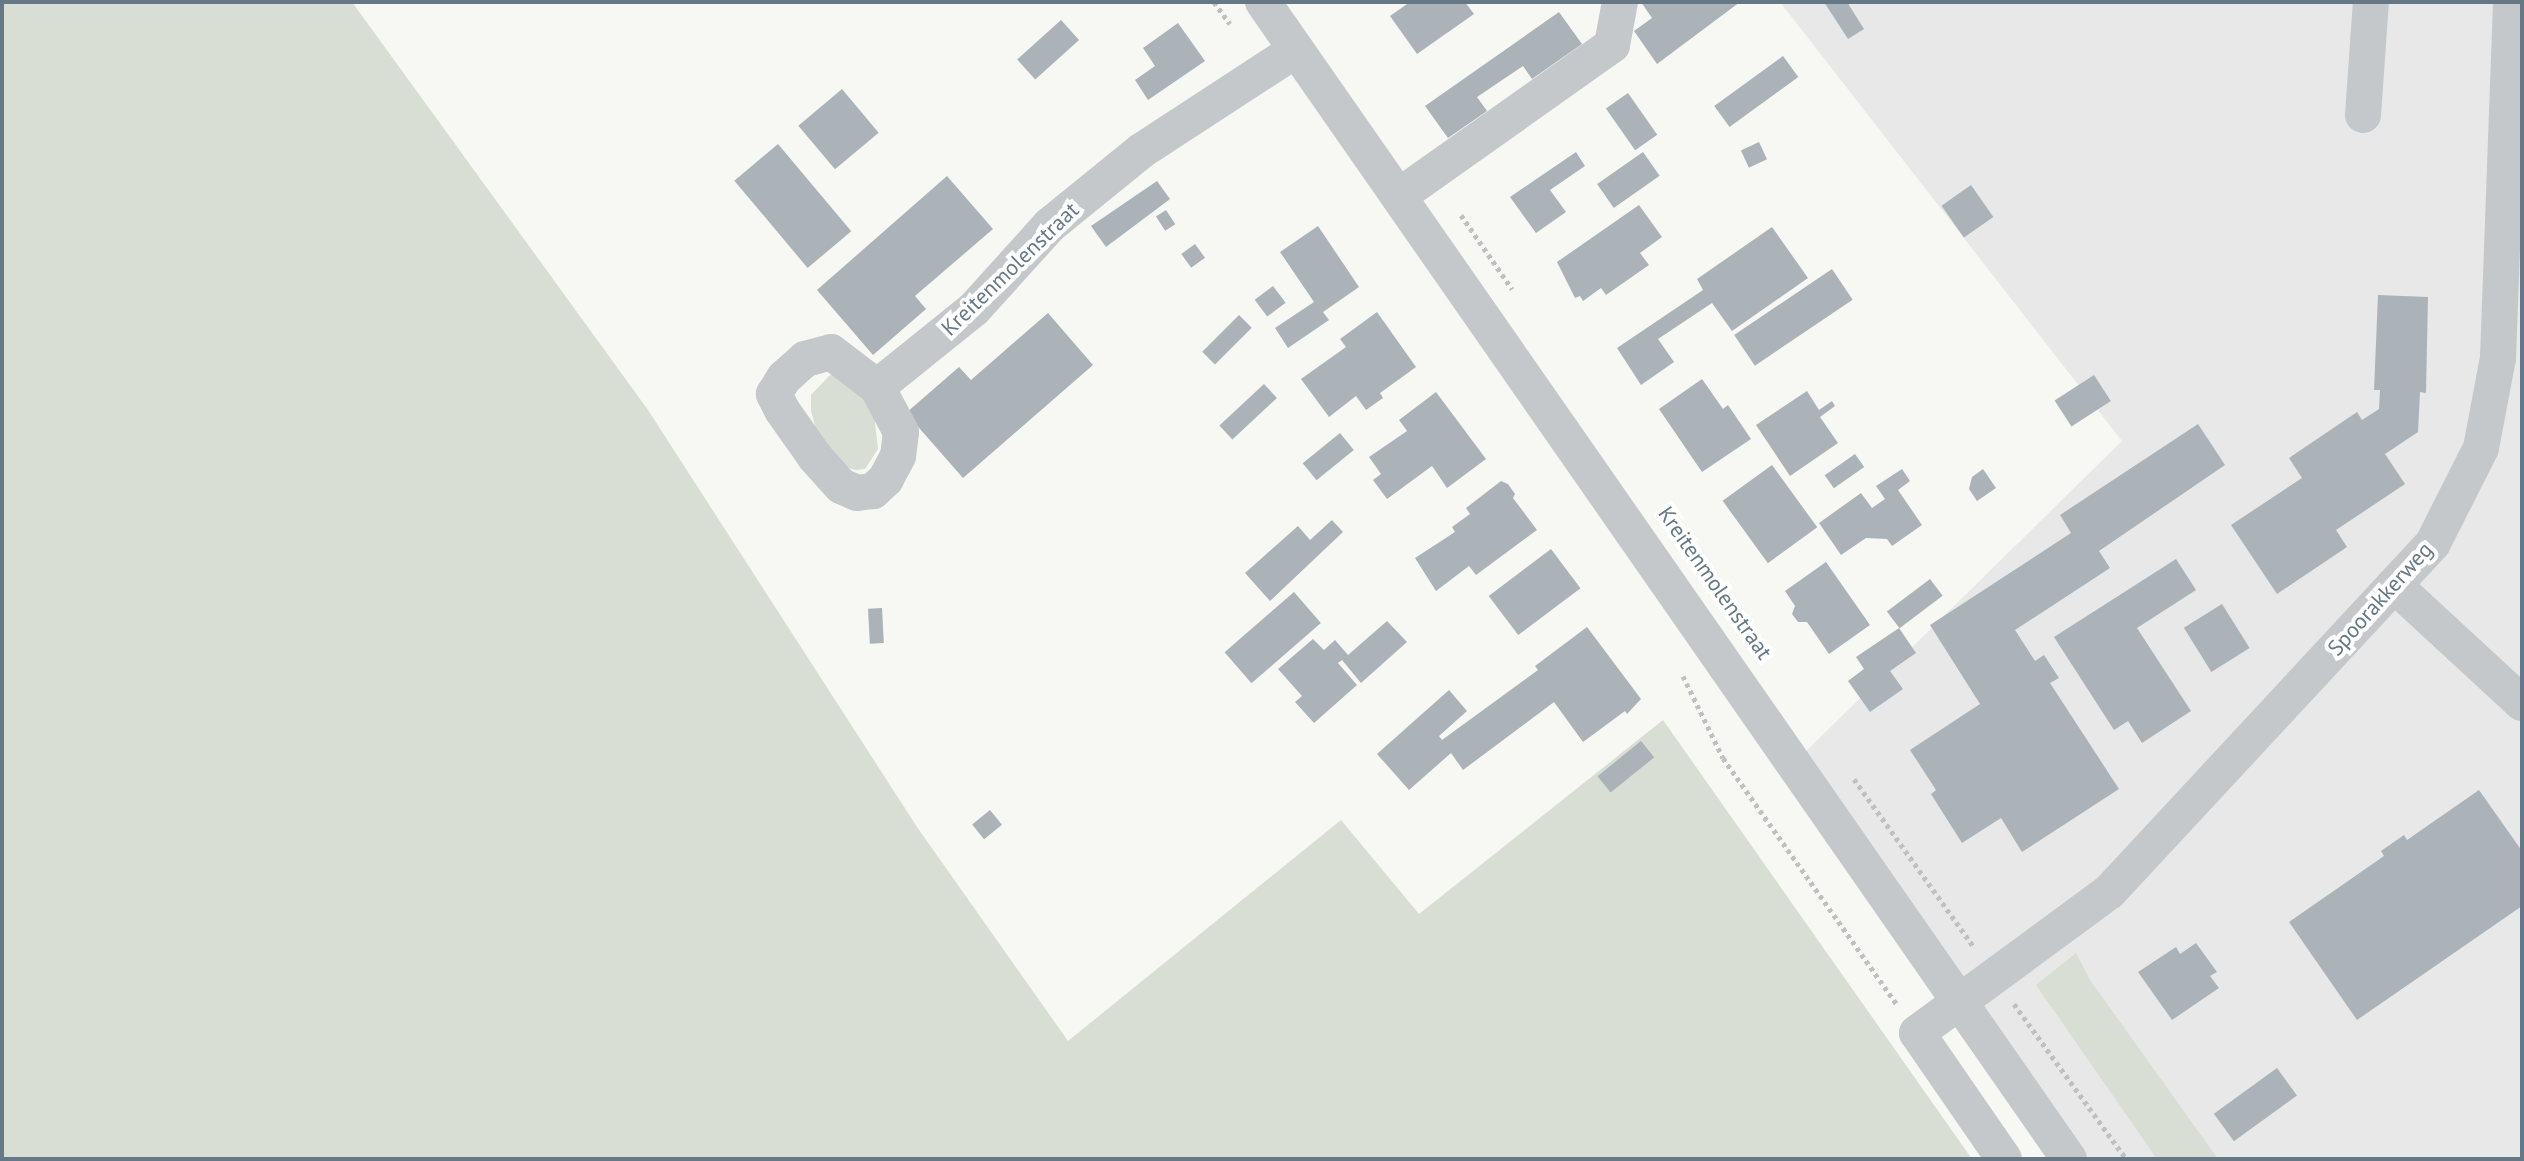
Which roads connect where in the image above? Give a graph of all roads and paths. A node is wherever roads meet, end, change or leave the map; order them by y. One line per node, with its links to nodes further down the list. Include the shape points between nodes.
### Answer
1 (1214, 2): 7 (path)
2 (1263, 2): 6 (street, Kreitenmolenstraat)
3 (1620, 2): 9 (street, via 1612,45)
4 (2371, 2): 8 (street)
5 (2511, 2): 13 (street, Spoorakkerweg, via 2498,358 2481,448 2433,543)
6 (1296, 50): 7 (street, Kreitenmolenstraat); 10 (street, Kreitenmolenstraat)
7 (1264, 72): 12 (street, Kreitenmolenstraat, via 1141,151 1050,225 974,309)
8 (2363, 115)
9 (1432, 174): 10 (street); 11 (path)
10 (1399, 196): 18 (street, Kreitenmolenstraat)
11 (1515, 293)
12 (877, 387)
13 (2394, 585): 15 (street); 17 (street, Spoorakkerweg, via 2109,892)
14 (1679, 666): 19 (path, via 1723,758)
15 (2522, 703)
16 (1849, 772): 17 (path)
17 (1995, 977): 18 (street, Spoorakkerweg); 22 (path)
18 (1961, 1000): 19 (street); 21 (street, Kreitenmolenstraat)
19 (1917, 1033): 20 (street)
20 (2004, 1159)
21 (2069, 1159)
22 (2126, 1159)

